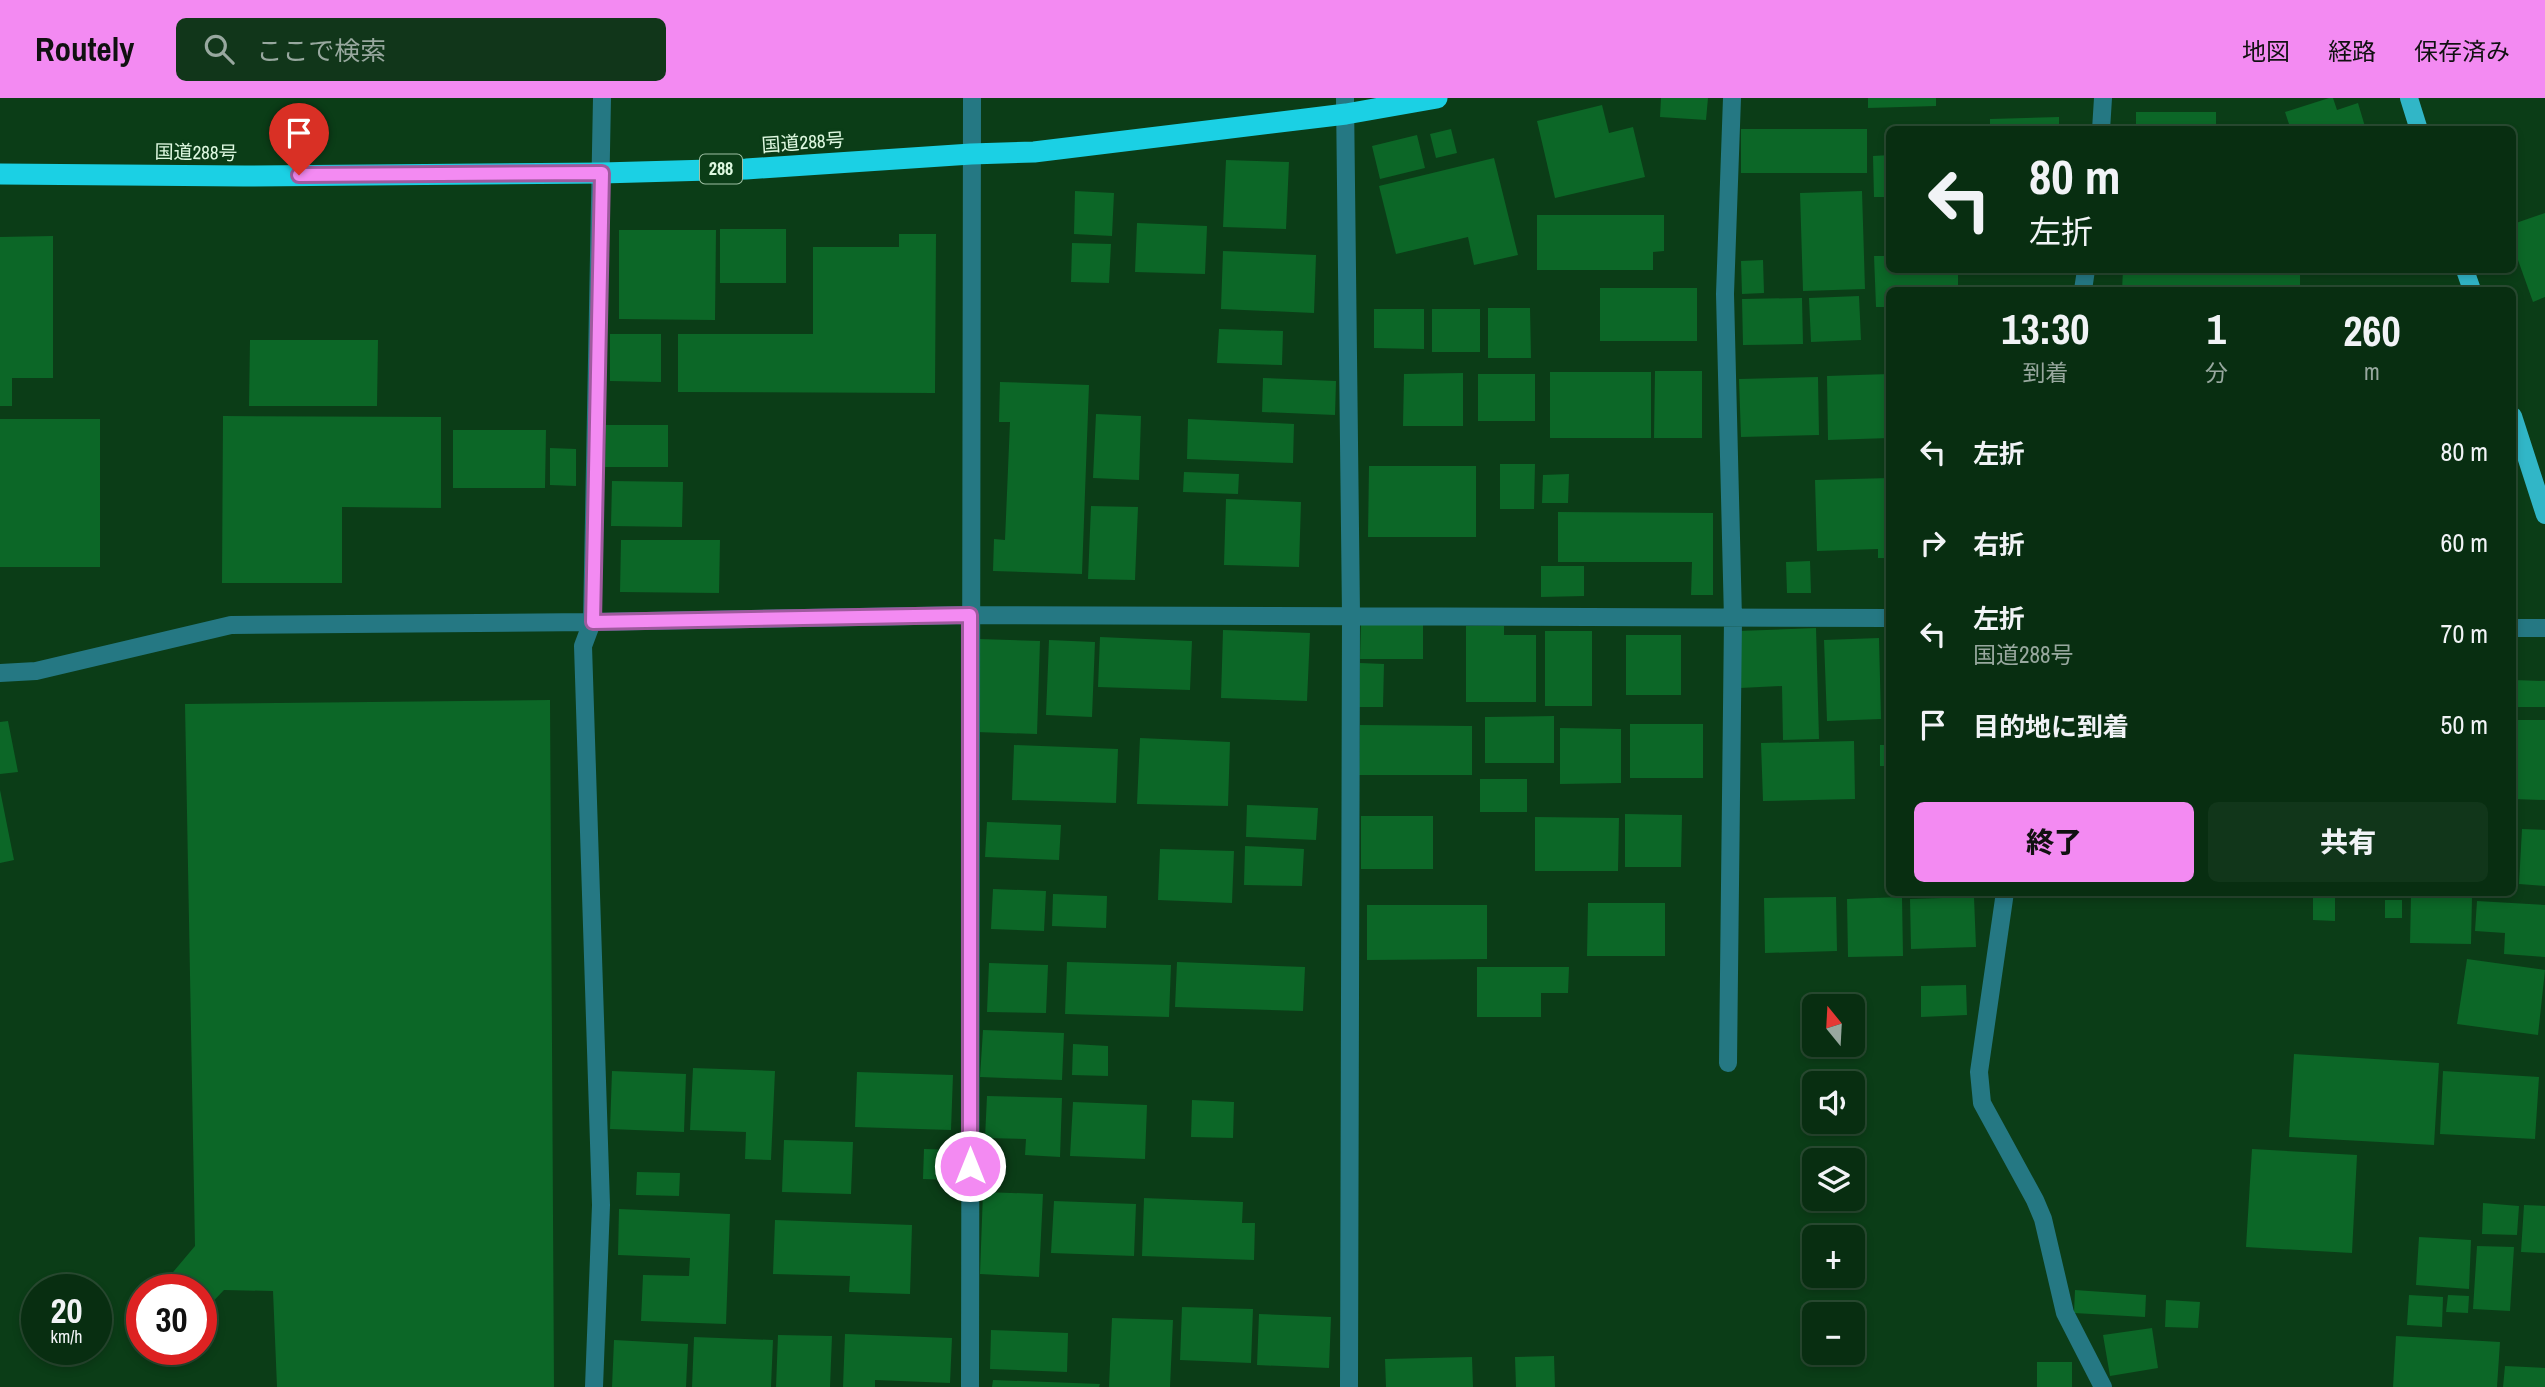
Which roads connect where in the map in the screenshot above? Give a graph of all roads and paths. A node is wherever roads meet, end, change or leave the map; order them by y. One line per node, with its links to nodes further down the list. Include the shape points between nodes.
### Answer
1 (601, 98): 11 (street)
2 (972, 98): 10 (street)
3 (1437, 98): 7 (highway, 国道288号 / 288)
4 (1732, 98): 18 (street, via 1725,294)
5 (2103, 98): 8 (street)
6 (2409, 98): 9 (main road)
7 (1345, 106): 10 (highway, 国道288号 / 288, via 1034,152); 16 (street)
8 (2101, 126)
9 (2418, 126)
10 (971, 154): 11 (highway, 国道288号 / 288); 15 (street)
11 (602, 173): 12 (highway, 国道288号 / 288); 19 (street)
12 (0, 174)
13 (2516, 425): 14 (main road)
14 (2545, 515)
15 (970, 615): 16 (street); 19 (street); 26 (street)
16 (1351, 615): 18 (street); 27 (street)
17 (1886, 618): 18 (street)
18 (1732, 619): 24 (street)
19 (593, 622): 22 (street, via 231,625 36,671); 25 (street, via 583,646 600,1205)
20 (2516, 628): 21 (street)
21 (2545, 628)
22 (0, 673)
23 (2004, 896): 28 (street, via 1979,1072 1982,1103 2035,1200 2065,1314)
24 (1728, 1063)
25 (594, 1387)
26 (970, 1387)
27 (1349, 1387)
28 (2103, 1387)

